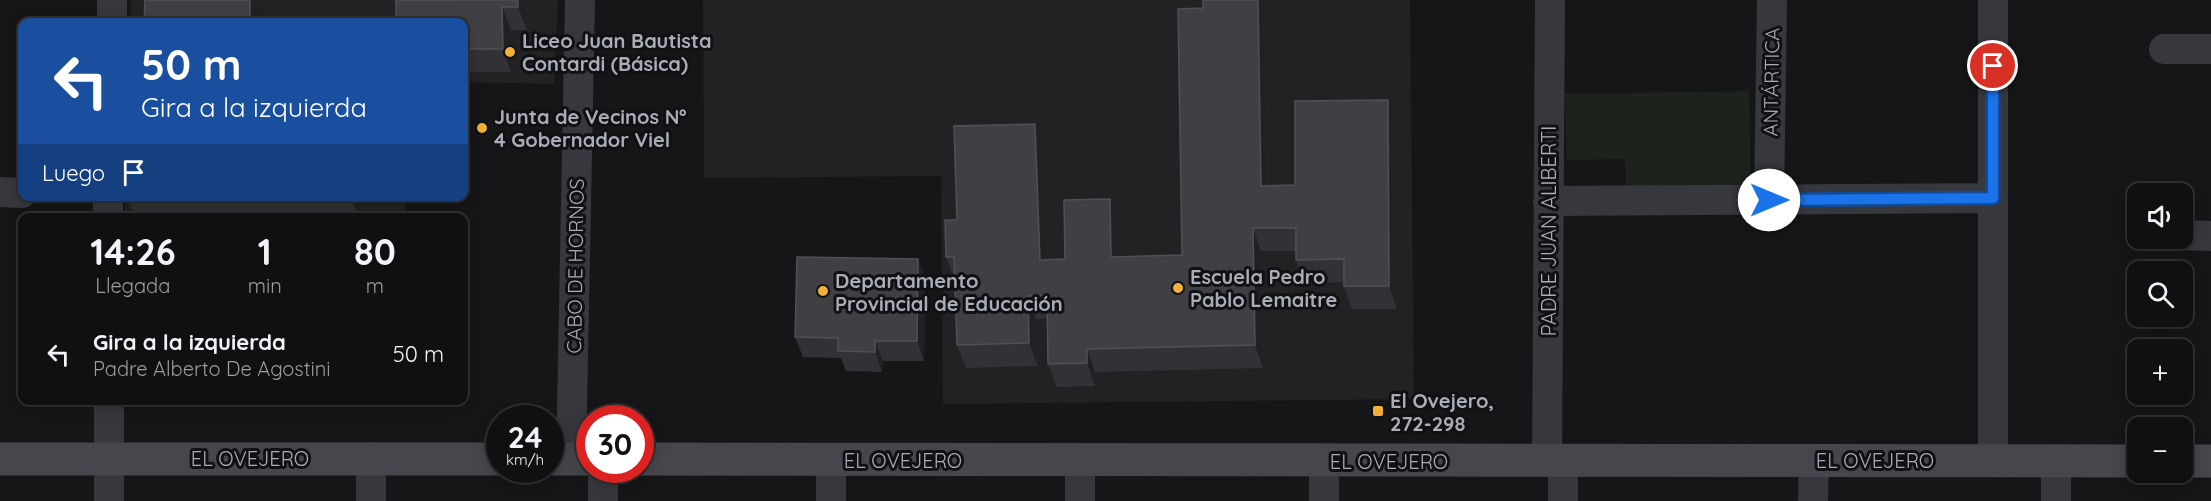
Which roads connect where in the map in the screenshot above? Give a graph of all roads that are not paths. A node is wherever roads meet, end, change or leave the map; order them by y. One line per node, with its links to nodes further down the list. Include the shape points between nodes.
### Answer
1 (112, 0): 6 (street)
2 (580, 0): 21 (street, CABO DE HORNOS)
3 (1550, 0): 13 (street, PADRE JUAN ALIBERTI)
4 (1772, 0): 12 (street, ANTÁRTICA)
5 (1993, 0): 11 (street)
6 (112, 18)
7 (2211, 49): 8 (street)
8 (2164, 50)
9 (0, 192): 10 (street)
10 (18, 193)
11 (1993, 198): 12 (street); 27 (street)
12 (1769, 200): 13 (street)
13 (1548, 201): 32 (street, PADRE JUAN ALIBERTI)
14 (2193, 236): 15 (street)
15 (2211, 236)
16 (109, 405): 19 (street)
17 (371, 457): 19 (street, EL OVEJERO); 20 (street, EL OVEJERO); 35 (street)
18 (0, 459): 19 (street, EL OVEJERO)
19 (110, 459): 34 (street)
20 (486, 459)
21 (570, 459)
22 (654, 459): 23 (street, EL OVEJERO)
23 (831, 460): 24 (street, EL OVEJERO); 37 (street)
24 (1080, 460): 25 (street, EL OVEJERO); 38 (street)
25 (1324, 460): 32 (street, EL OVEJERO); 39 (street)
26 (1814, 460): 27 (street, EL OVEJERO); 32 (street, EL OVEJERO); 41 (street)
27 (1993, 460): 28 (street, EL OVEJERO)
28 (2056, 461): 29 (street, EL OVEJERO); 42 (street)
29 (2127, 461)
30 (2193, 461): 31 (street)
31 (2211, 461)
32 (1555, 462): 40 (street, PADRE JUAN ALIBERTI)
33 (603, 483): 36 (street)
34 (109, 501)
35 (371, 501)
36 (603, 501)
37 (831, 501)
38 (1080, 501)
39 (1324, 501)
40 (1563, 501)
41 (1813, 501)
42 (2056, 501)

